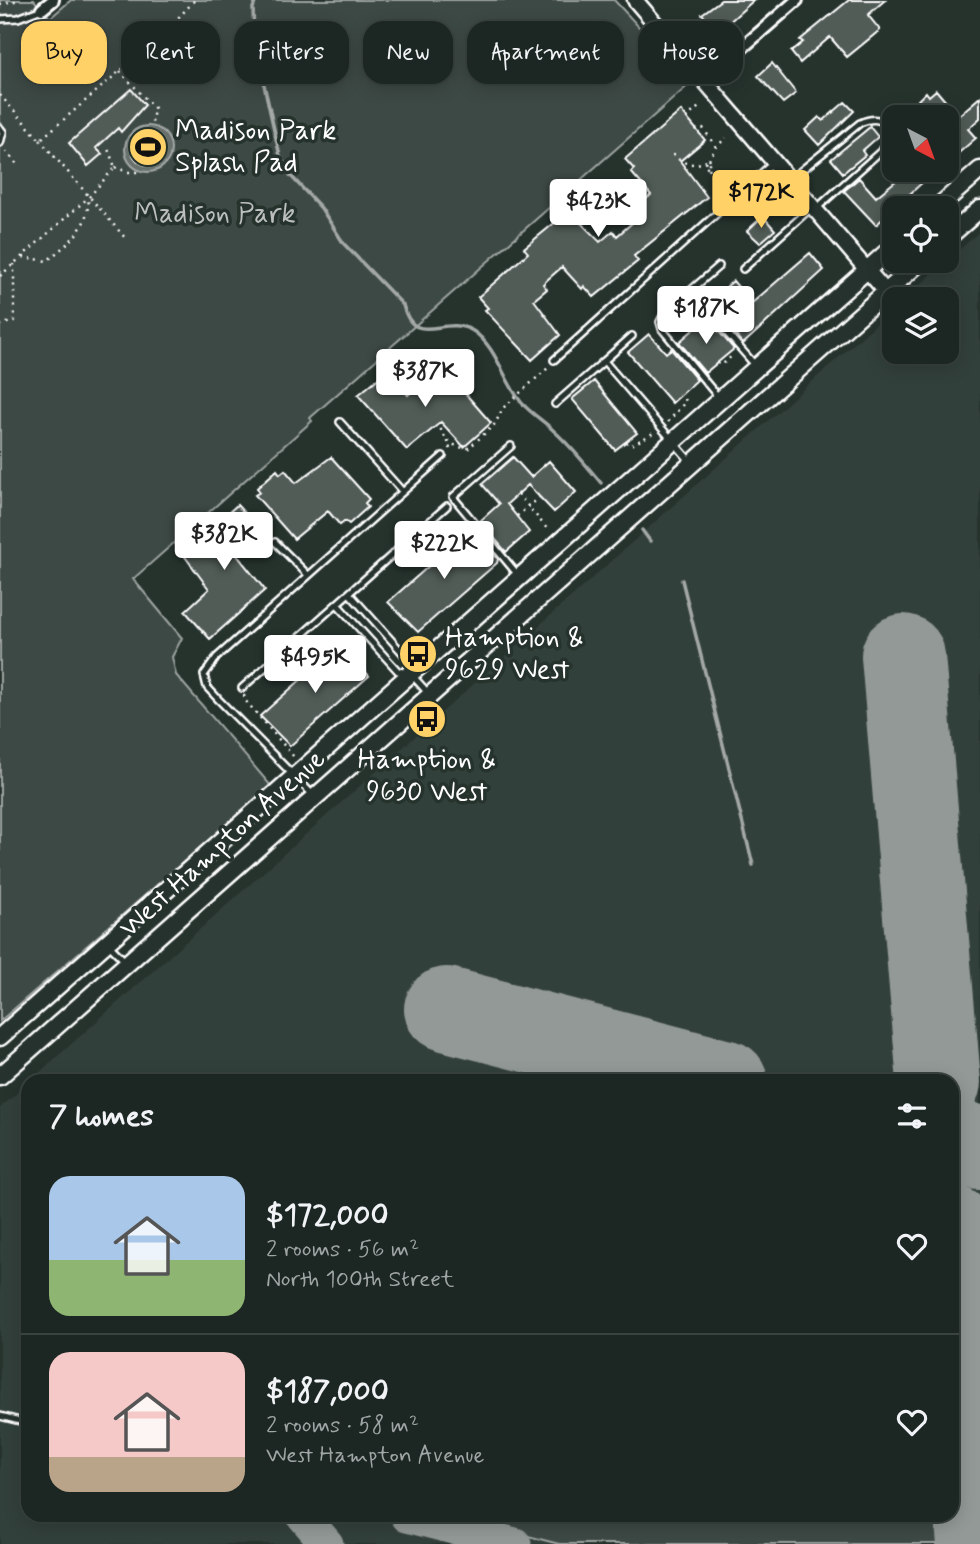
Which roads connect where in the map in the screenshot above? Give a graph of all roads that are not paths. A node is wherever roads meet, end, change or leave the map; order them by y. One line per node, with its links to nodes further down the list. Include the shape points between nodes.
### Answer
1 (53, 0): 4 (street)
2 (635, 0): 6 (street)
3 (797, 0): 7 (street)
4 (42, 9): 5 (lane)
5 (0, 19)
6 (653, 21)
7 (743, 47)
8 (707, 84): 11 (street)
9 (0, 128): 10 (lane)
10 (0, 143)
11 (774, 162): 13 (street); 28 (lane)
12 (980, 170): 14 (main road)
13 (789, 180): 15 (street); 15 (lane, via 860,123 872,118 887,125 891,143)
14 (951, 196)
15 (814, 208): 20 (lane); 21 (street)
16 (980, 209): 17 (main road)
17 (959, 227)
18 (882, 257): 21 (main road, West Hampton Avenue)
19 (719, 266): 25 (lane)
20 (743, 269)
21 (867, 270): 23 (street); 30 (main road, West Hampton Avenue)
22 (907, 273): 24 (main road, West Hampton Avenue)
23 (882, 287)
24 (892, 287)
25 (690, 291): 30 (lane); 31 (lane, via 660,322)
26 (882, 296): 37 (main road, West Hampton Avenue)
27 (632, 336): 29 (lane)
28 (554, 359)
29 (604, 361): 32 (lane); 34 (lane)
30 (757, 368): 31 (main road, West Hampton Avenue)
31 (721, 400): 34 (main road, West Hampton Avenue)
32 (555, 404)
33 (340, 422): 38 (lane)
34 (674, 442): 37 (lane); 42 (main road, West Hampton Avenue)
35 (511, 446): 42 (lane, via 453,496)
36 (443, 456): 38 (lane)
37 (692, 463): 47 (main road, West Hampton Avenue)
38 (402, 491): 41 (lane)
39 (447, 506): 43 (lane)
40 (275, 542): 41 (lane)
41 (308, 575): 48 (lane, via 217,657 204,675 207,687 219,700)
42 (520, 578): 45 (main road, West Hampton Avenue)
43 (349, 593): 44 (lane); 45 (lane, via 409,660)
44 (337, 604): 45 (lane, via 397,671); 46 (lane)
45 (411, 674): 47 (lane); 48 (main road, West Hampton Avenue)
46 (242, 688)
47 (430, 696): 49 (main road, West Hampton Avenue)
48 (296, 768): 49 (lane); 50 (main road, West Hampton Avenue)
49 (316, 797): 51 (main road, West Hampton Avenue)
50 (107, 943): 51 (lane); 52 (main road, West Hampton Avenue)
51 (127, 964): 53 (main road, West Hampton Avenue)
52 (0, 1037)
53 (0, 1076)
54 (0, 1416): 55 (lane)
55 (21, 1421)

